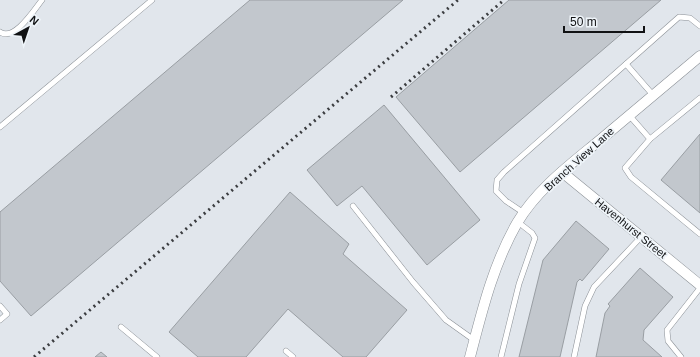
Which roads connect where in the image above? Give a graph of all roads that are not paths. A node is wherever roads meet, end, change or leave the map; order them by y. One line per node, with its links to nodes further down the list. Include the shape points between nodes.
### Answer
1 (42, 0): 4 (lane, via 10,35)
2 (152, 0): 10 (lane)
3 (700, 26): 6 (lane, via 690,18 679,17)
4 (0, 32)
5 (700, 56): 7 (street, Branch View Lane)
6 (626, 64): 7 (lane); 14 (lane, via 497,180 496,191)
7 (653, 96): 9 (street, Branch View Lane)
8 (700, 98): 11 (lane)
9 (629, 115): 11 (lane); 12 (street, Branch View Lane)
10 (0, 126)
11 (650, 139): 16 (lane, via 625,168 631,177)
12 (562, 172): 14 (street, Branch View Lane); 17 (street, Havenhurst Street)
13 (353, 206): 22 (lane, via 446,320)
14 (524, 213): 15 (street, Branch View Lane)
15 (518, 222): 22 (street, Branch View Lane, via 500,258); 27 (lane, via 535,238 519,284)
16 (700, 234)
17 (641, 237): 18 (street, Havenhurst Street); 28 (lane, via 594,287 585,306)
18 (700, 287): 29 (lane, via 667,330 668,341)
19 (0, 306): 20 (lane, via 7,314)
20 (0, 320)
21 (121, 327): 24 (lane)
22 (474, 340): 26 (street, Branch View Lane)
23 (286, 351): 25 (lane)
24 (157, 357)
25 (293, 357)
26 (470, 357)
27 (501, 357)
28 (574, 357)
29 (681, 357)

